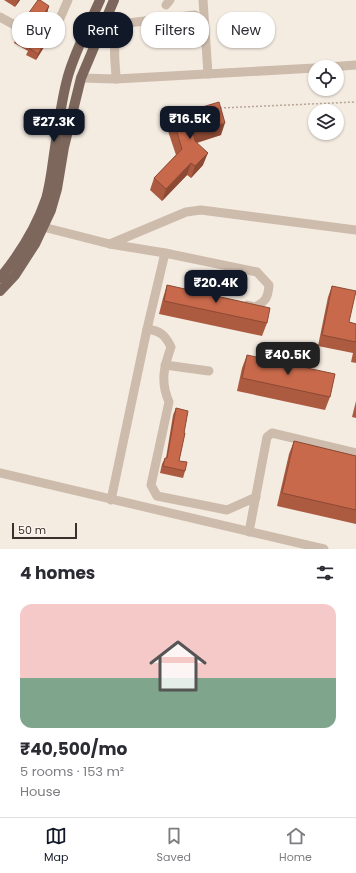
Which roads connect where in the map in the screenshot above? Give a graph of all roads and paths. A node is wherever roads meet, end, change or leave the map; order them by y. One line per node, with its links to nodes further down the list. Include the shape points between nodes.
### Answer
1 (68, 0): 5 (street, via 48,42)
2 (100, 0): 23 (main road, via 76,51 68,77 46,199 25,243)
3 (114, 0): 11 (main road)
4 (203, 0): 10 (street)
5 (0, 17)
6 (141, 22): 12 (street, via 128,24 116,37)
7 (344, 66): 8 (street)
8 (356, 66)
9 (308, 68): 10 (street)
10 (208, 74): 12 (street)
11 (81, 78): 12 (street); 19 (main road, via 57,189)
12 (116, 78)
13 (356, 102): 14 (path)
14 (216, 108)
15 (194, 110): 16 (path)
16 (180, 111)
17 (174, 112): 18 (path)
18 (167, 113)
19 (44, 227): 21 (street); 24 (main road, via 15,275)
20 (356, 230): 21 (street, via 201,210 186,212)
21 (110, 244): 22 (street)
22 (165, 253): 25 (street, via 258,272 269,285 264,302 255,307); 26 (street, via 161,291)
23 (0, 278)
24 (0, 291)
25 (240, 304)
26 (147, 329): 27 (street, via 155,330 167,337 171,347); 32 (street)
27 (165, 365): 28 (street); 31 (street, via 164,391 169,402 151,485 157,496 227,510)
28 (208, 371)
29 (356, 453): 31 (street, via 272,433 267,437)
30 (0, 473): 32 (street)
31 (256, 497): 33 (street)
32 (111, 500): 33 (street)
33 (249, 532): 34 (street)
34 (324, 549)

